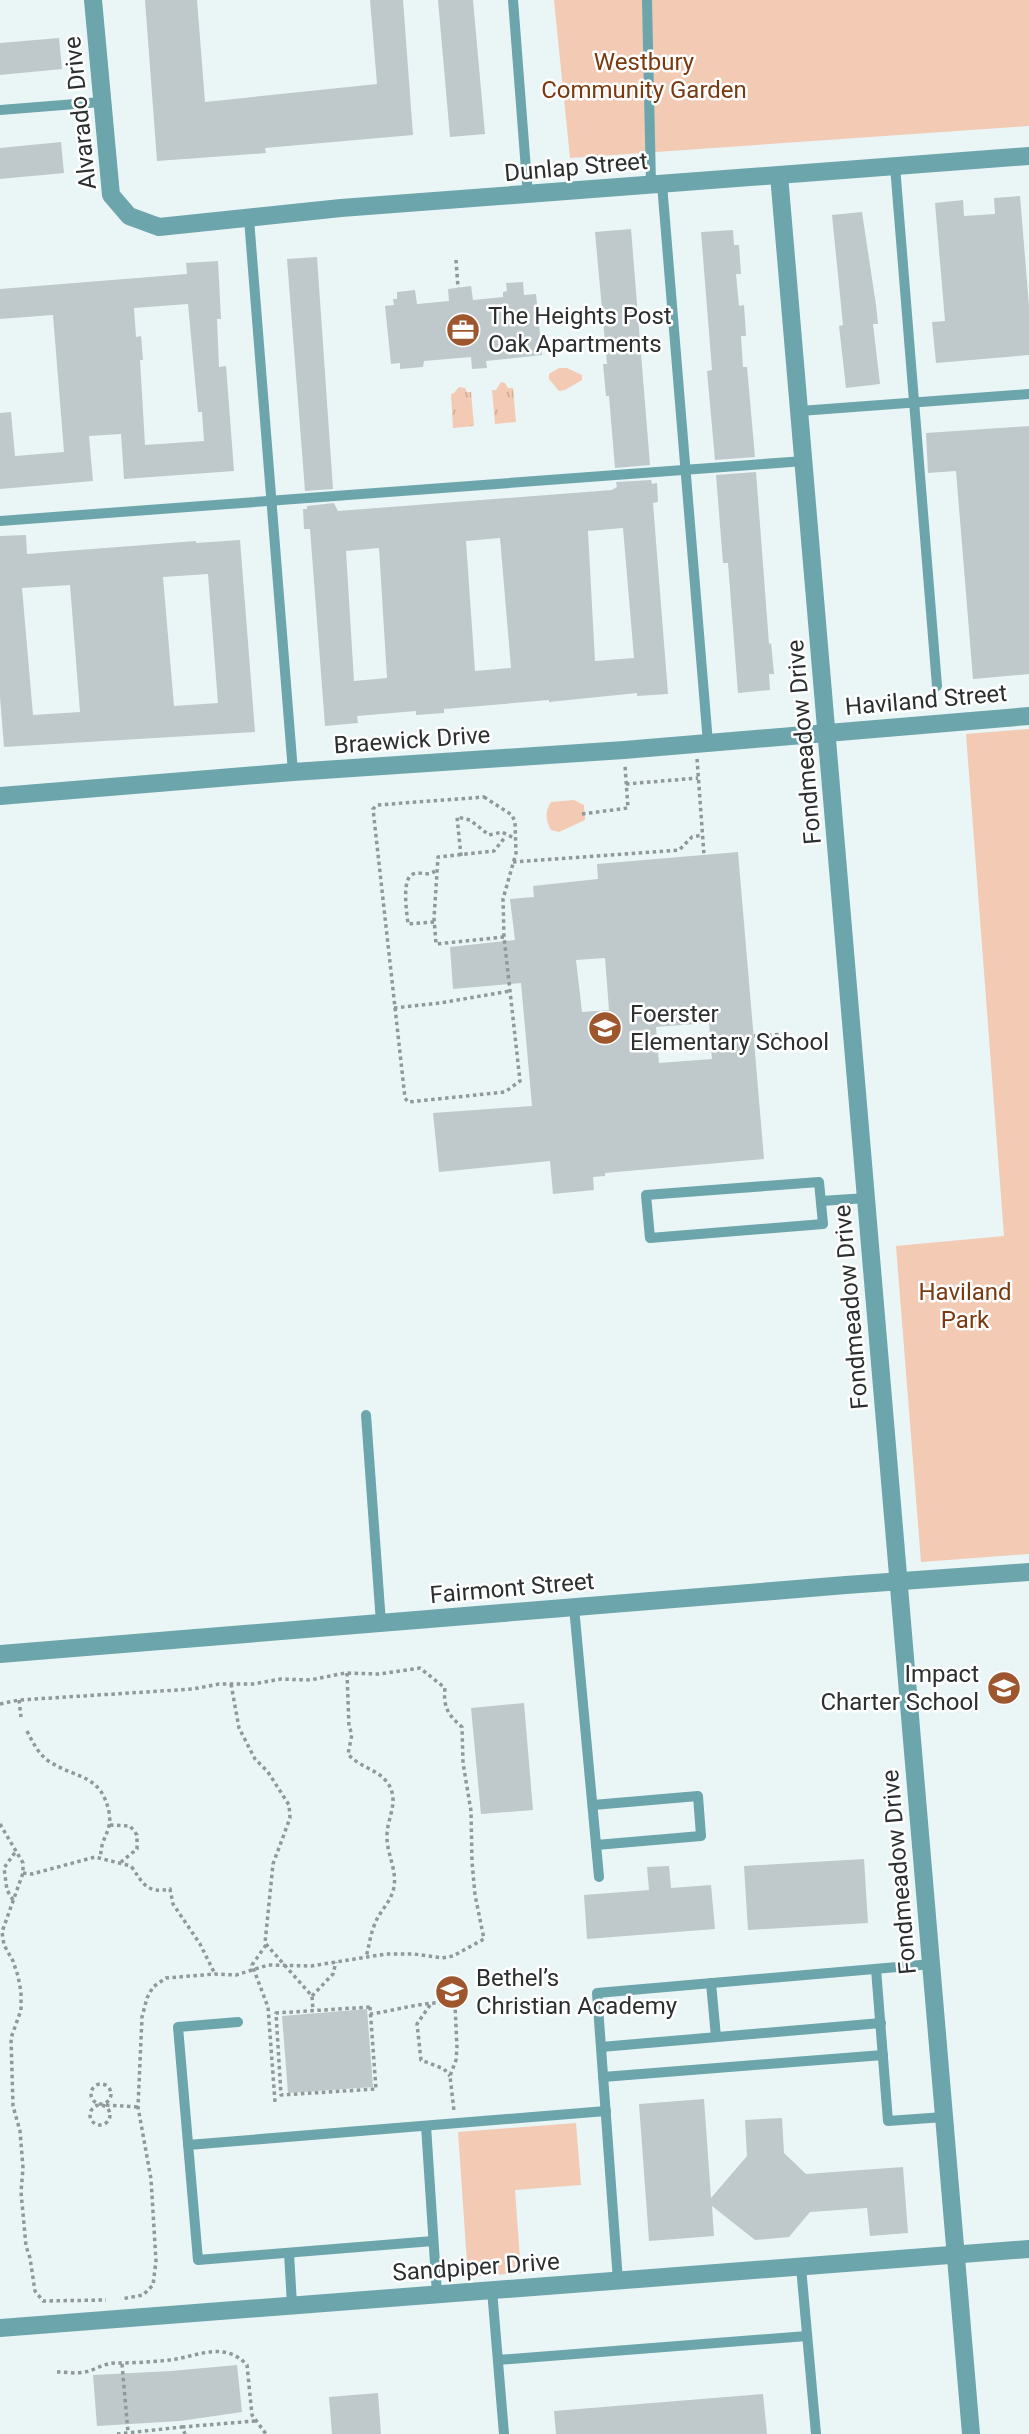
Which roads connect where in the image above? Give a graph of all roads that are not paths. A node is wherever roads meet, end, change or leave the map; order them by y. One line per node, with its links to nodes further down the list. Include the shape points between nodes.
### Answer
1 (93, 0): 4 (street, Alvarado Drive)
2 (513, 0): 10 (lane)
3 (647, 0): 9 (lane)
4 (101, 102): 5 (lane); 11 (street, Alvarado Drive, via 111,195)
5 (0, 110)
6 (1029, 156): 7 (street, Dunlap Street)
7 (895, 166): 8 (street, Dunlap Street); 14 (lane)
8 (779, 175): 9 (street, Dunlap Street); 15 (street, Fondmeadow Drive)
9 (656, 185): 10 (street, Dunlap Street); 17 (lane)
10 (528, 195): 12 (street, Dunlap Street)
11 (129, 216): 12 (street, Dunlap Street, via 159,227)
12 (249, 219): 18 (lane)
13 (1029, 394): 14 (lane)
14 (914, 402): 15 (lane); 20 (lane)
15 (800, 411): 16 (street, Fondmeadow Drive)
16 (804, 461): 17 (lane); 22 (street, Fondmeadow Drive)
17 (686, 470): 18 (lane); 23 (lane)
18 (273, 500): 19 (lane); 24 (lane)
19 (0, 521)
20 (937, 686)
21 (1029, 716): 22 (street, Haviland Street)
22 (827, 732): 23 (street, Braewick Drive); 26 (street, Fondmeadow Drive)
23 (702, 744): 24 (street, Braewick Drive)
24 (293, 772): 25 (street, Braewick Drive)
25 (0, 796)
26 (867, 1198): 27 (lane); 30 (street, Fondmeadow Drive)
27 (821, 1201): 27 (lane, via 819,1182 646,1195 650,1238 823,1224)
28 (366, 1416): 32 (lane)
29 (1029, 1572): 30 (street, Fairmont Street)
30 (899, 1583): 31 (street, Fairmont Street); 37 (street, Fondmeadow Drive)
31 (574, 1607): 32 (street, Fairmont Street); 34 (lane)
32 (382, 1623): 33 (street, Fairmont Street)
33 (0, 1654)
34 (593, 1805): 35 (lane); 35 (lane, via 698,1796 701,1836)
35 (596, 1845): 36 (lane)
36 (599, 1877)
37 (932, 1964): 38 (lane); 47 (street, Fondmeadow Drive)
38 (876, 1969): 39 (lane); 41 (lane)
39 (712, 1983): 42 (lane); 43 (lane, via 597,1993)
40 (238, 2022): 49 (lane, via 178,2027)
41 (881, 2023): 42 (lane); 44 (lane)
42 (716, 2037): 43 (lane)
43 (601, 2047): 45 (lane)
44 (883, 2055): 45 (lane); 47 (lane, via 888,2121)
45 (603, 2077): 46 (lane)
46 (606, 2111): 48 (lane); 55 (lane)
47 (944, 2117): 53 (street, Fondmeadow Drive)
48 (426, 2126): 49 (lane); 50 (lane)
49 (188, 2145): 52 (lane, via 198,2260)
50 (433, 2241): 52 (lane); 57 (lane)
51 (1029, 2249): 53 (street, Sandpiper Drive)
52 (289, 2253): 58 (lane)
53 (956, 2255): 54 (street, Sandpiper Drive); 64 (street, Fondmeadow Drive)
54 (801, 2267): 55 (street, Sandpiper Drive); 60 (lane)
55 (618, 2281): 56 (street, Sandpiper Drive)
56 (492, 2290): 57 (street, Sandpiper Drive); 61 (lane)
57 (437, 2294): 58 (street, Sandpiper Drive)
58 (292, 2305): 59 (street, Sandpiper Drive)
59 (0, 2328)
60 (807, 2336): 61 (lane); 63 (lane)
61 (498, 2360): 62 (lane)
62 (504, 2434)
63 (816, 2434)
64 (971, 2434)

